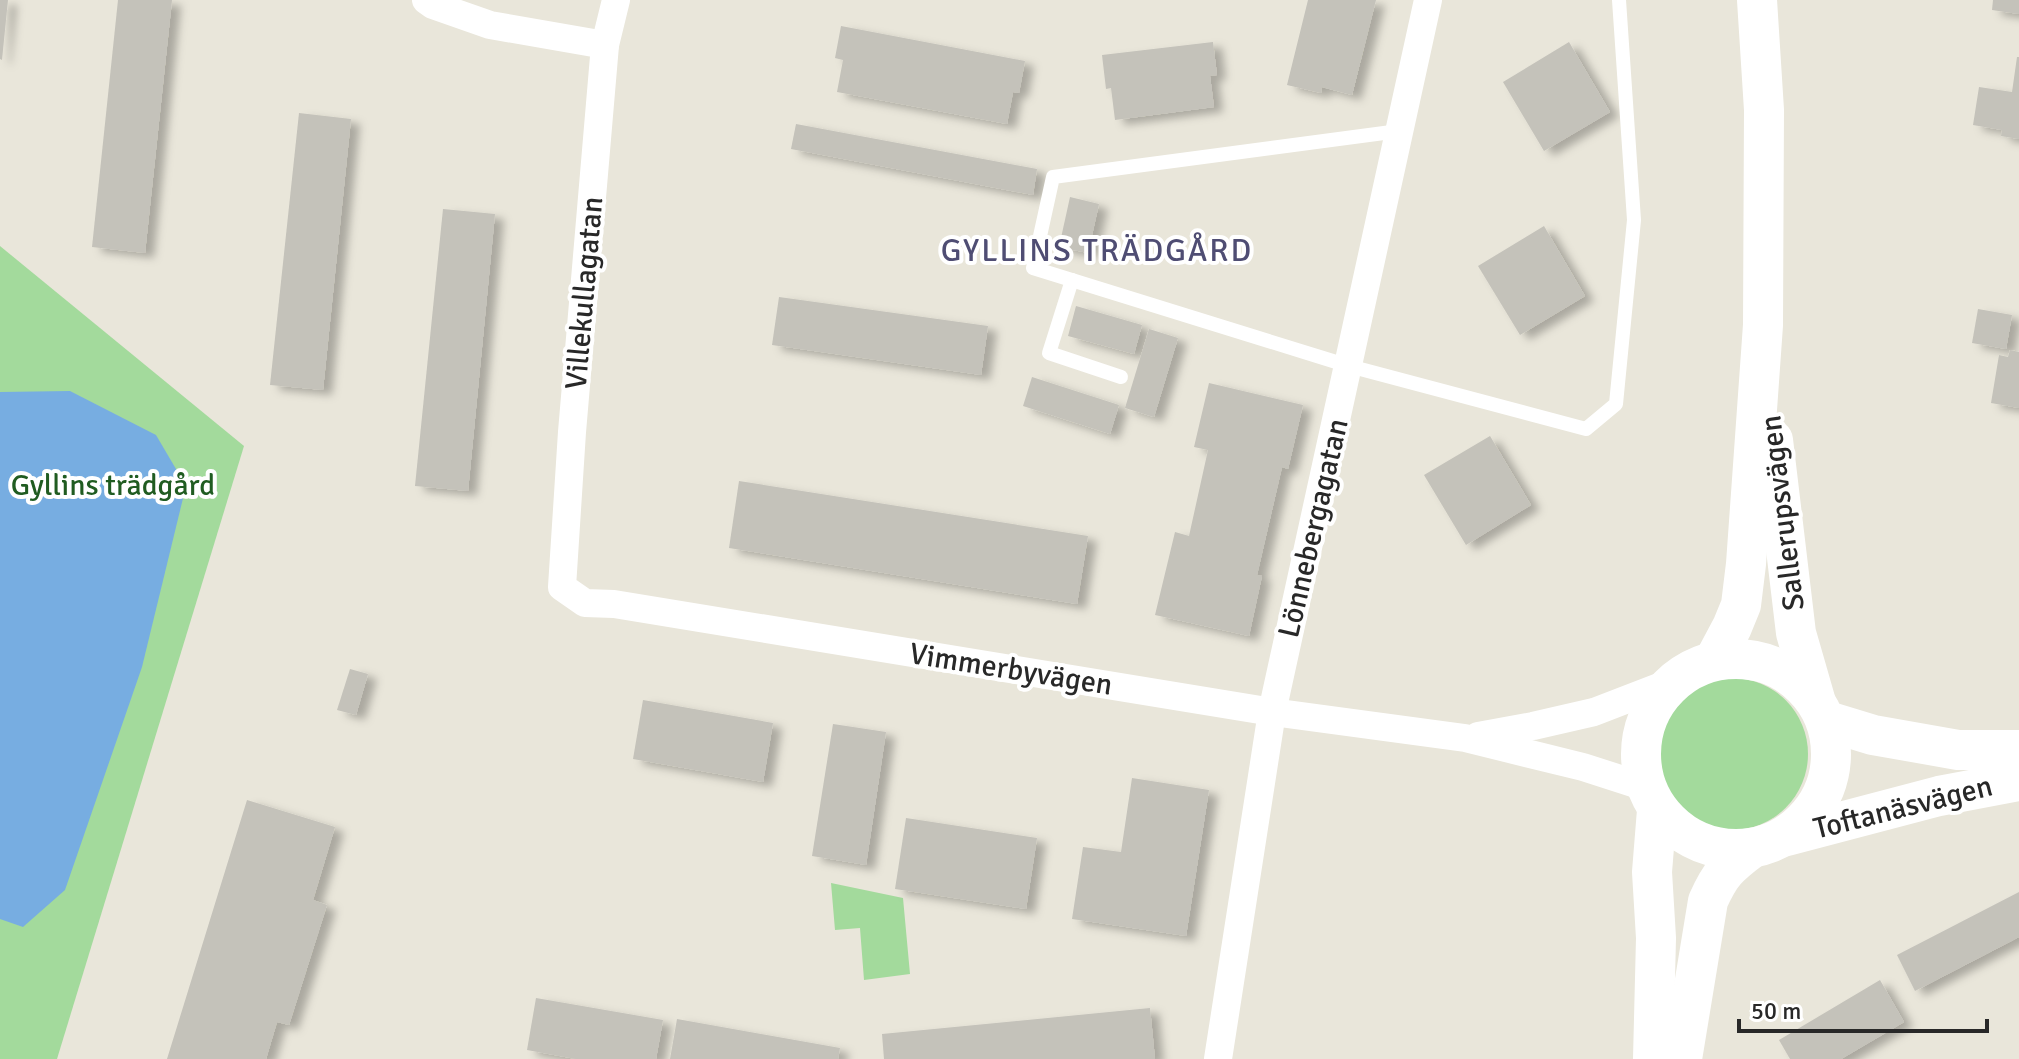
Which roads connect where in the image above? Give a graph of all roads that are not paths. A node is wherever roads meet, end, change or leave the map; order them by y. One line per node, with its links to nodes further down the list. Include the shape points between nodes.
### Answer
1 (426, 0): 6 (street, via 490,25)
2 (616, 0): 6 (street, Villekullagatan)
3 (1428, 0): 7 (street, Lönnebergagatan)
4 (1619, 0): 10 (lane, via 1634,220 1616,404 1586,429)
5 (1757, 0): 9 (main road, Sallerupsvägen, via 1764,110)
6 (605, 45): 12 (street, Villekullagatan)
7 (1399, 131): 8 (lane, via 1053,177 1033,268); 10 (street, Lönnebergagatan)
8 (1072, 280): 10 (lane); 11 (lane, via 1049,353)
9 (1763, 325): 13 (main road, Sallerupsvägen, via 1741,605); 15 (main road, Sallerupsvägen, via 1796,633)
10 (1349, 366): 16 (street, Lönnebergagatan)
11 (1121, 377)
12 (562, 587): 16 (street, Vimmerbyvägen, via 585,603)
13 (1715, 659): 14 (main road); 15 (main road, via 1746,657 1776,666 1801,683)
14 (1677, 680): 17 (street, Vimmerbyvägen, via 1594,712); 20 (main road, via 1651,711 1643,737 1641,762)
15 (1821, 710): 18 (main road, Toftanäsvägen, via 1873,735 1958,750); 21 (main road, Sallerupsvägen, via 1832,753 1827,785 1811,814)
16 (1272, 712): 17 (street, Vimmerbyvägen); 22 (street, Lönnebergagatan)
17 (1465, 738): 20 (street, Vimmerbyvägen, via 1583,767)
18 (2019, 750)
19 (2019, 781): 21 (main road, Toftanäsvägen, via 1939,796)
20 (1651, 799): 21 (main road, via 1675,830 1699,843 1724,850); 23 (main road)
21 (1769, 842): 24 (main road, Sallerupsvägen, via 1728,867 1708,901)
22 (1218, 1059)
23 (1653, 1059)
24 (1682, 1059)

